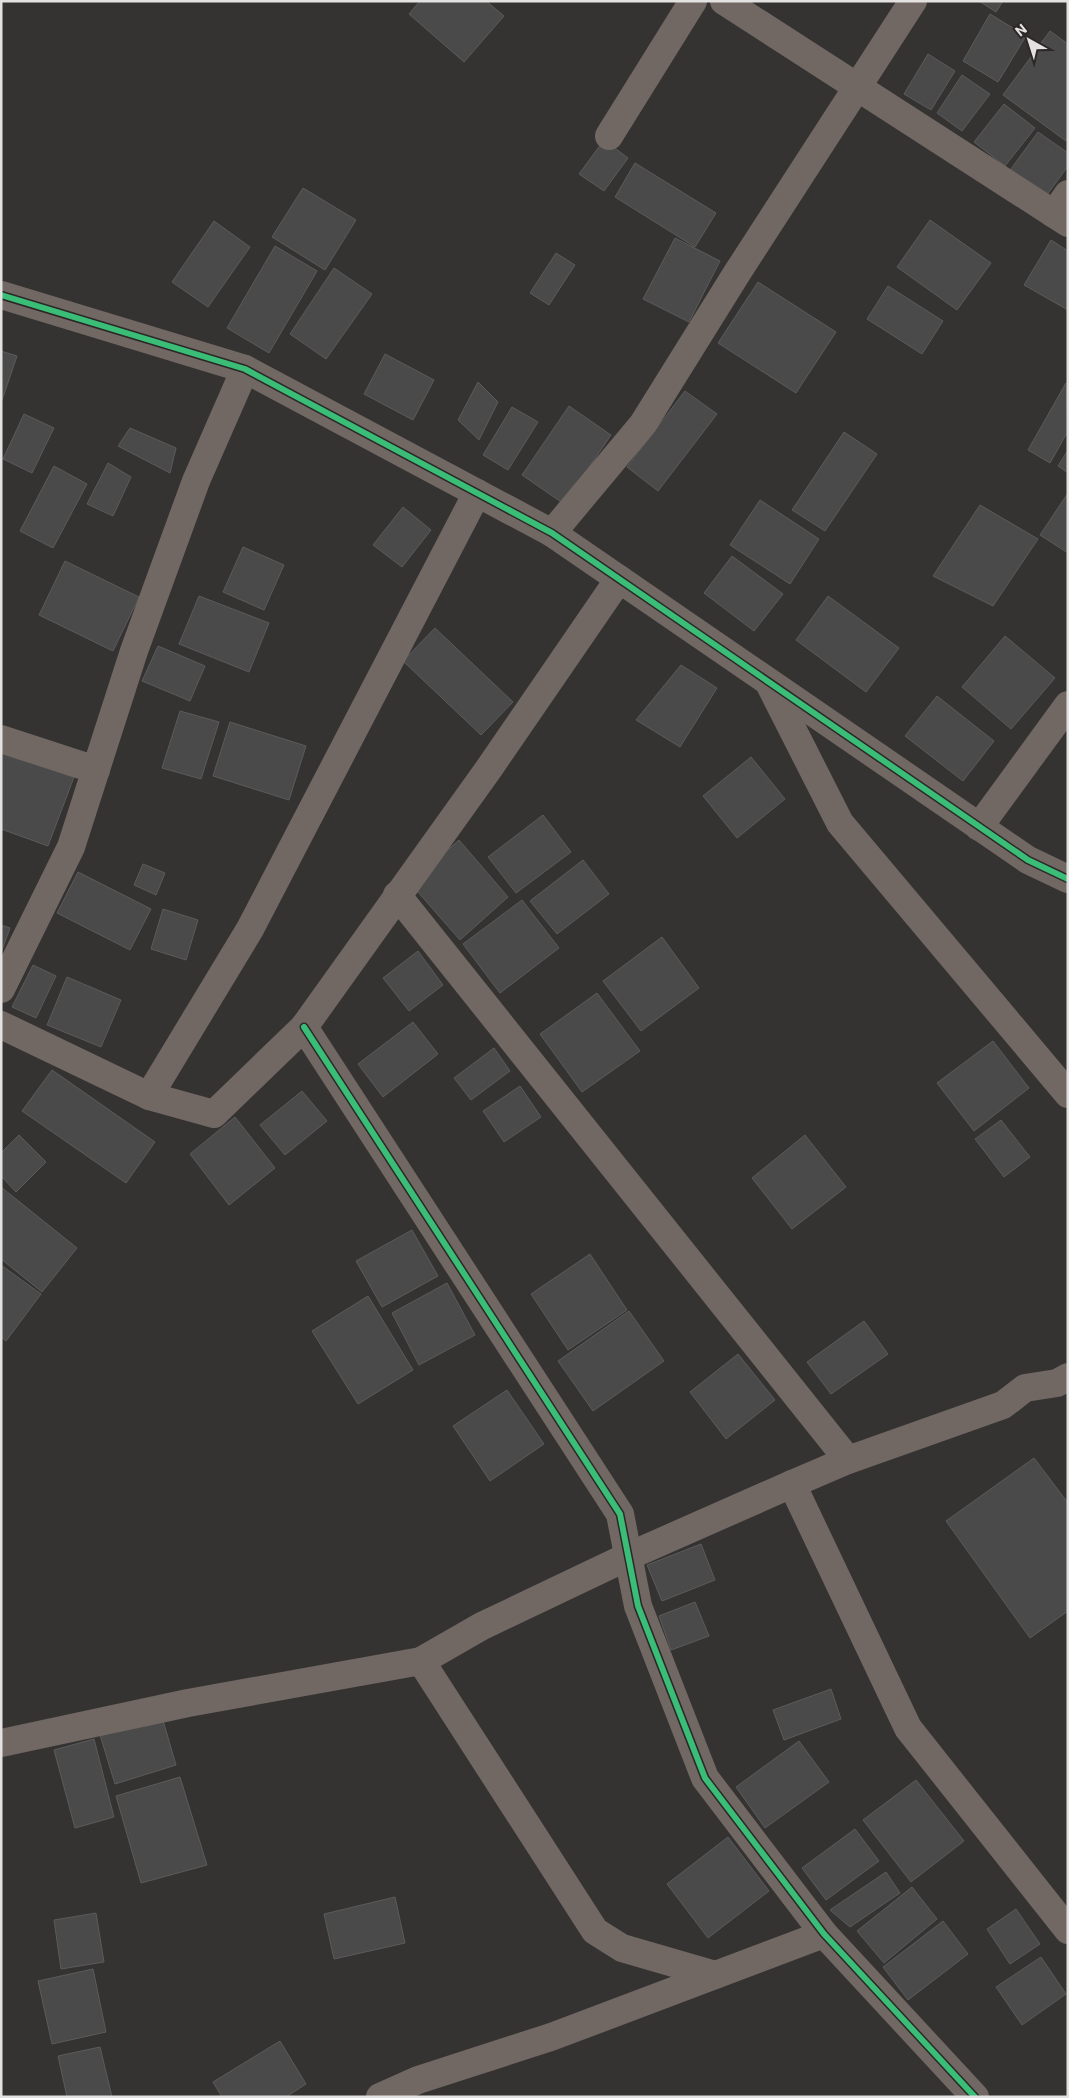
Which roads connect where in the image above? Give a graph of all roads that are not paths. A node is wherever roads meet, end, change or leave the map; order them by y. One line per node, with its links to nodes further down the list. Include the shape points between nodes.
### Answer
1 (692, 1): 5 (street)
2 (724, 1): 4 (street)
3 (913, 1): 4 (street)
4 (857, 86): 6 (street); 10 (street, via 644,424)
5 (609, 136)
6 (1063, 210)
7 (1, 295): 8 (street)
8 (245, 369): 9 (street); 15 (street, via 196,481 134,651)
9 (477, 493): 10 (street); 23 (street, via 250,929)
10 (552, 533): 11 (street)
11 (619, 579): 12 (street); 18 (street, via 490,767)
12 (768, 682): 16 (street); 22 (street, via 840,823)
13 (1068, 704): 16 (street)
14 (1, 739): 15 (street)
15 (96, 770): 19 (street, via 71,847)
16 (979, 827): 17 (street, via 1028,860)
17 (1068, 879)
18 (397, 895): 21 (street); 25 (street)
19 (1, 989)
20 (1, 1026): 23 (street)
21 (304, 1027): 23 (street, via 214,1114); 27 (street, via 620,1514)
22 (1068, 1094)
23 (149, 1096)
24 (1068, 1377): 25 (street, via 1057,1383 1025,1388 1004,1405)
25 (848, 1460): 26 (street)
26 (792, 1484): 27 (street); 30 (street, via 908,1728)
27 (629, 1556): 28 (street, via 482,1626); 31 (street, via 638,1606 705,1778)
28 (421, 1661): 29 (street); 32 (street, via 596,1931 622,1948)
29 (1, 1743)
30 (1068, 1930)
31 (824, 1934): 32 (street); 34 (street)
32 (716, 1975): 33 (street, via 551,2037 418,2080)
33 (380, 2097)
34 (975, 2097)

